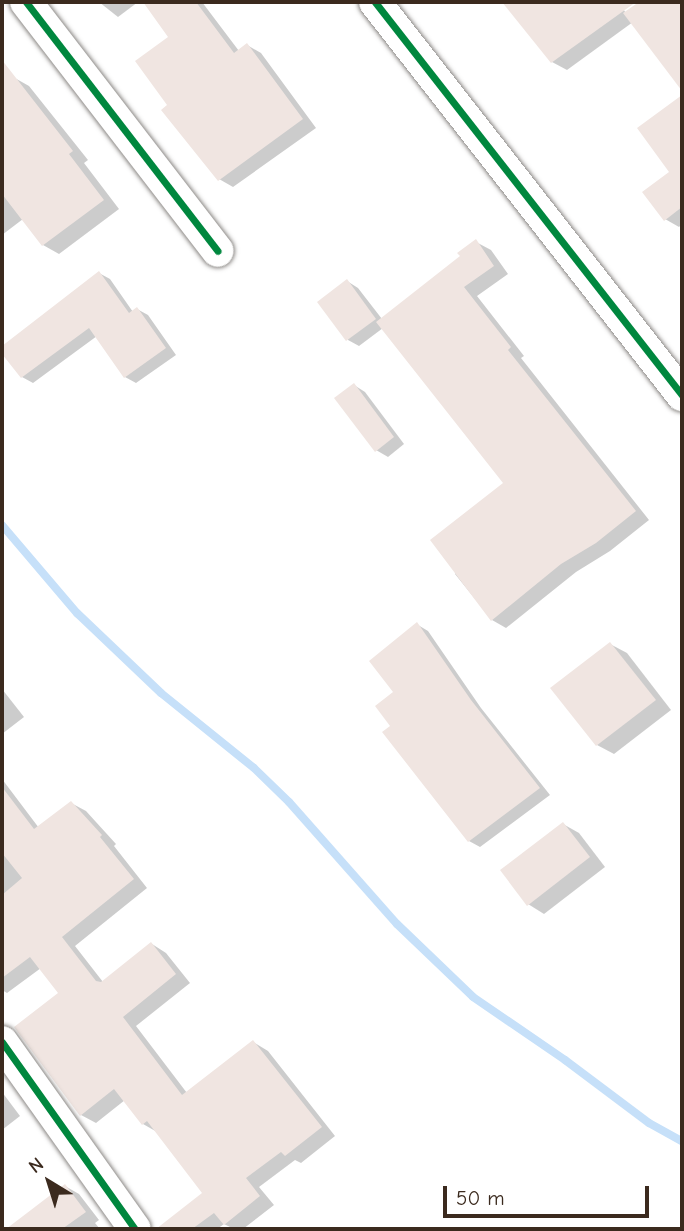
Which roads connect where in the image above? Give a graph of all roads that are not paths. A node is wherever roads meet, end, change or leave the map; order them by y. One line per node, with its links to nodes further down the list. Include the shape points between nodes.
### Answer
1 (26, 2): 3 (street)
2 (375, 2): 4 (street)
3 (218, 251)
4 (682, 396)
5 (2, 1042): 6 (street)
6 (135, 1229)

